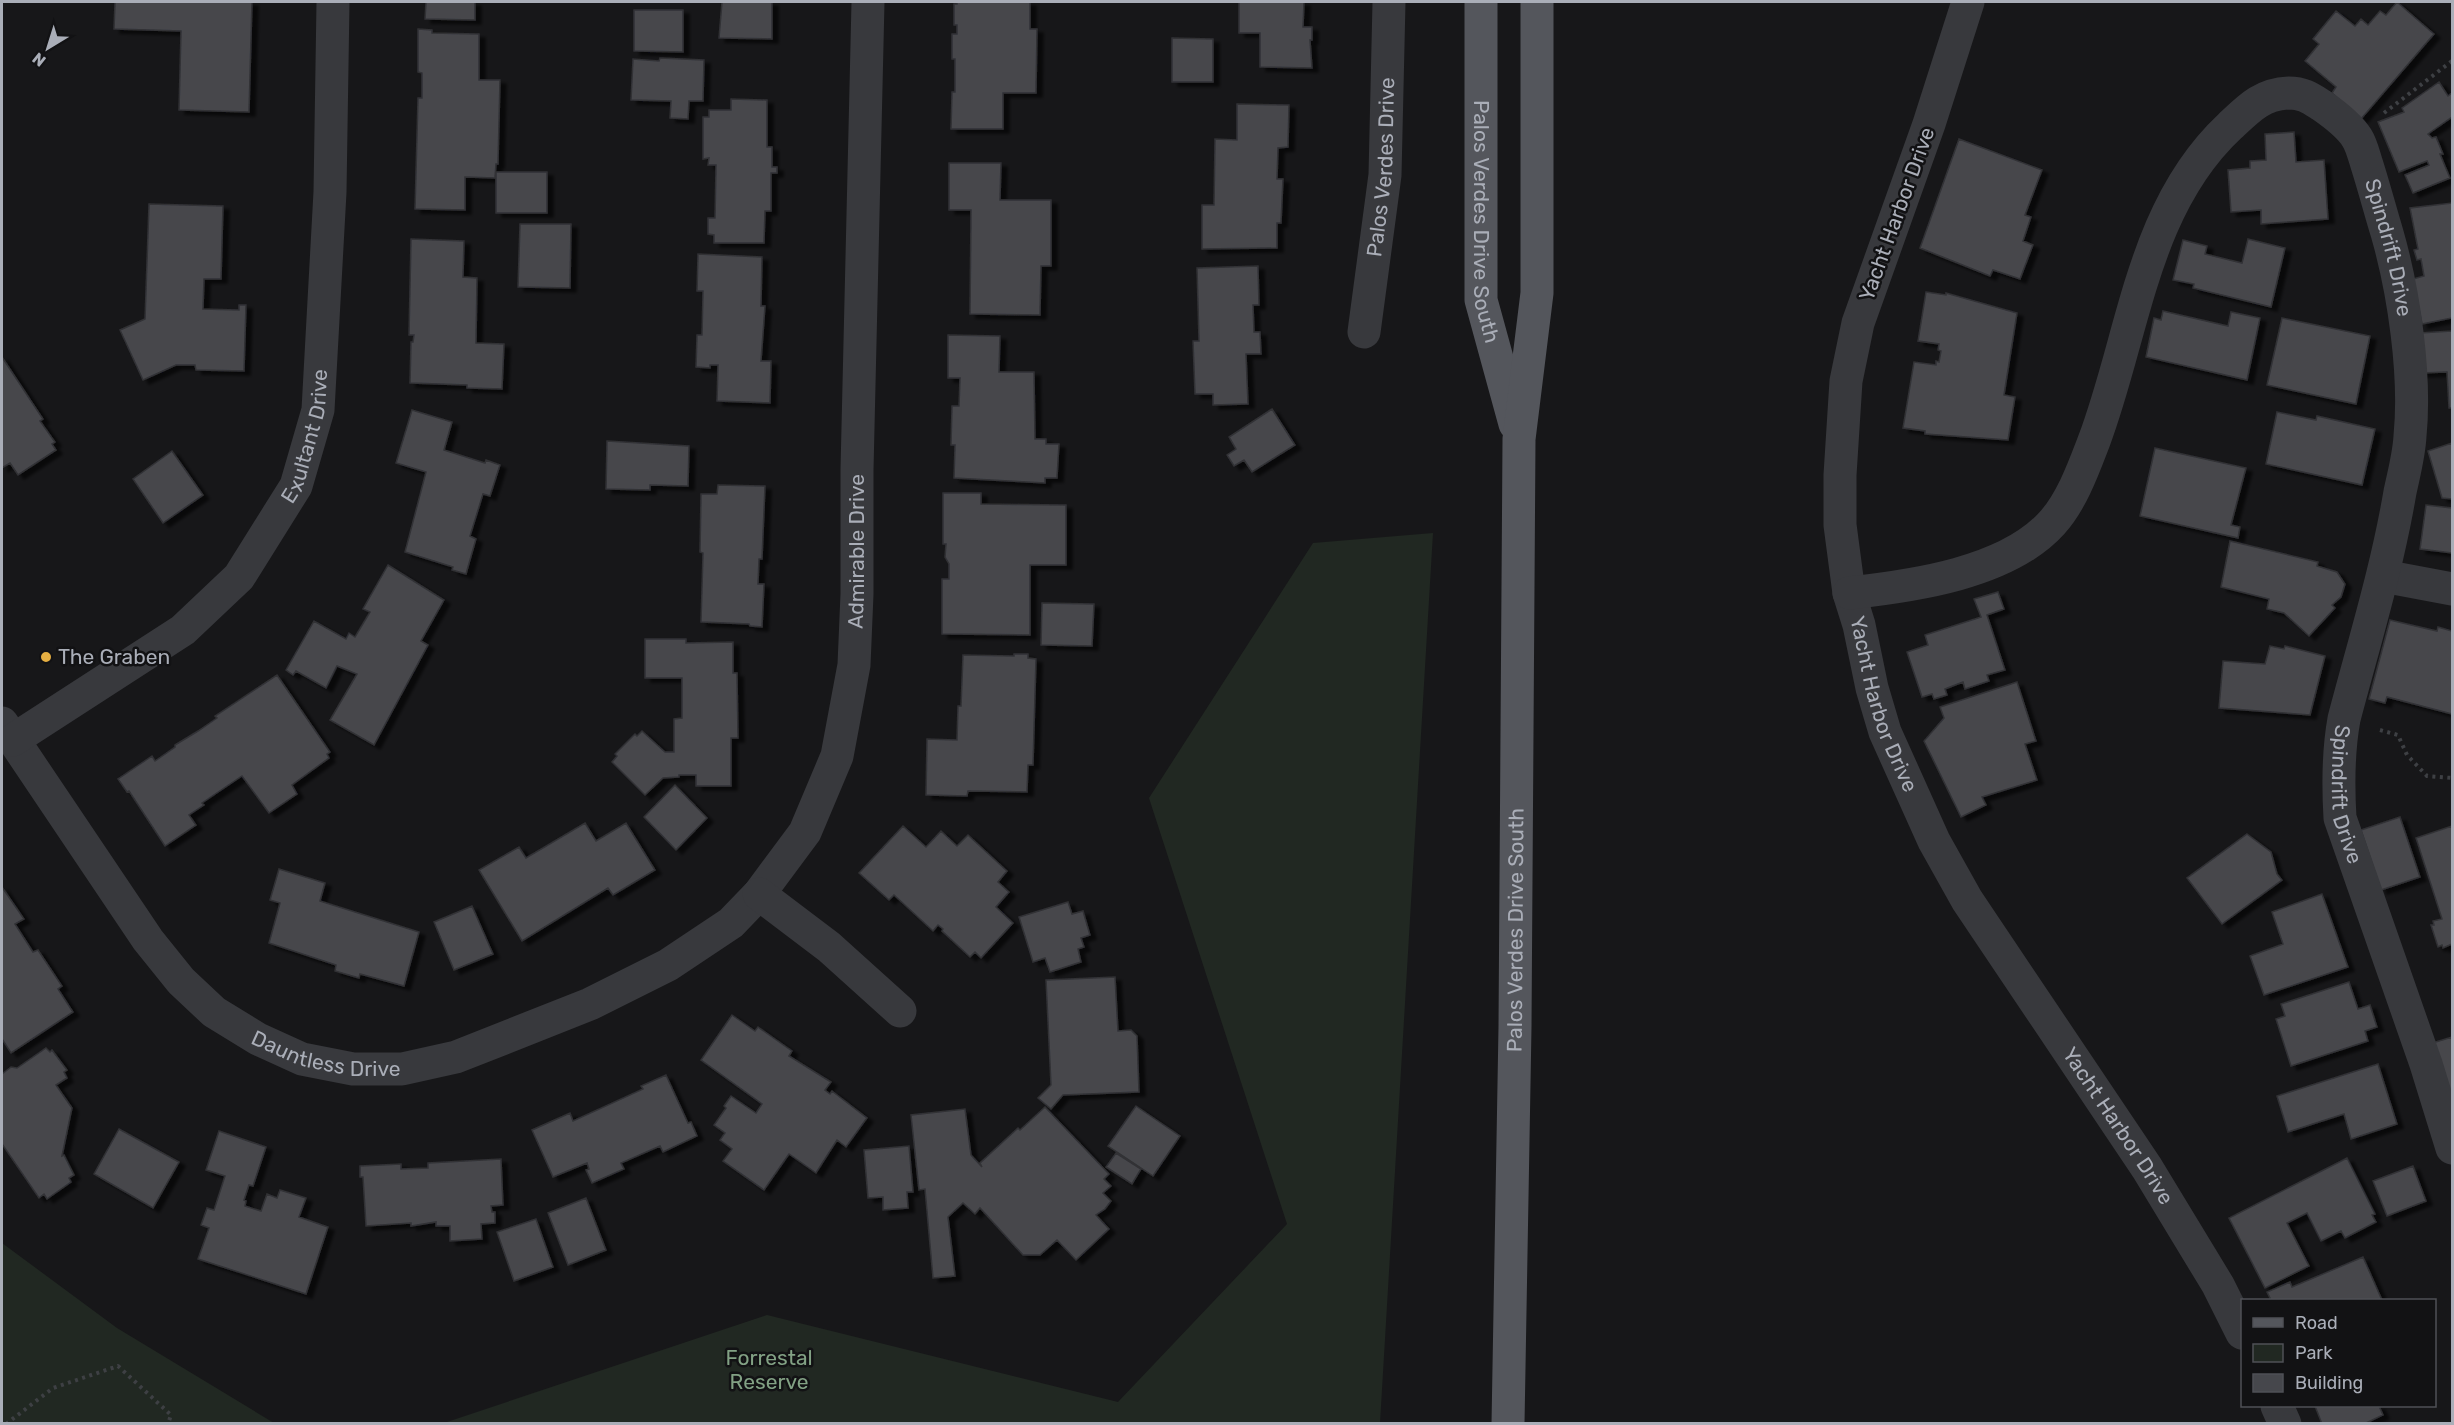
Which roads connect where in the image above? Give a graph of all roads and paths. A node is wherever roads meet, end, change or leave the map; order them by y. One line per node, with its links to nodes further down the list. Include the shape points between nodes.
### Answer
1 (333, 2): 15 (street, Exultant Drive, via 330,192 318,410 296,486 238,577 183,630)
2 (868, 2): 17 (street, Admirable Drive, via 854,665 837,756 805,832)
3 (1389, 2): 9 (street, Palos Verdes Drive, via 1385,175)
4 (1481, 2): 10 (main road, Palos Verdes Drive South, via 1481,300)
5 (1537, 2): 10 (main road, Palos Verdes Drive South, via 1537,293)
6 (1968, 2): 13 (street, Yacht Harbor Drive, via 1858,323 1846,381 1840,525)
7 (2452, 61): 8 (path)
8 (2355, 135): 11 (street, Spindrift Drive, via 2389,240 2406,326 2411,385 2410,436); 13 (street, Spindrift Drive, via 2335,114 2301,93 2271,94 2250,108 2195,164 2161,229 2135,299 2098,430 2079,478 2053,522 2019,550 1971,569 1899,588)
9 (1364, 332)
10 (1520, 439): 24 (main road, Palos Verdes Drive South)
11 (2383, 576): 12 (street); 14 (street, Spindrift Drive)
12 (2452, 589)
13 (1849, 593): 20 (street, Yacht Harbor Drive, via 1885,732 1934,841 1967,900 2147,1168 2218,1285)
14 (2344, 718): 16 (path, via 2398,735 2407,755 2427,776); 19 (street, Spindrift Drive, via 2338,777 2340,818)
15 (7, 732): 17 (street, Dauntless Drive, via 148,940 181,981 214,1012 258,1039 302,1059 353,1069 402,1069 456,1056 590,1004 668,965 731,922)
16 (2452, 778)
17 (759, 894): 18 (street, via 829,947)
18 (900, 1011)
19 (2452, 1148)
20 (2241, 1332)
21 (2277, 1407): 25 (street)
22 (6, 1424): 23 (path, via 53,1388 118,1366 171,1415)
23 (168, 1424)
24 (1508, 1424)
25 (2285, 1424)

